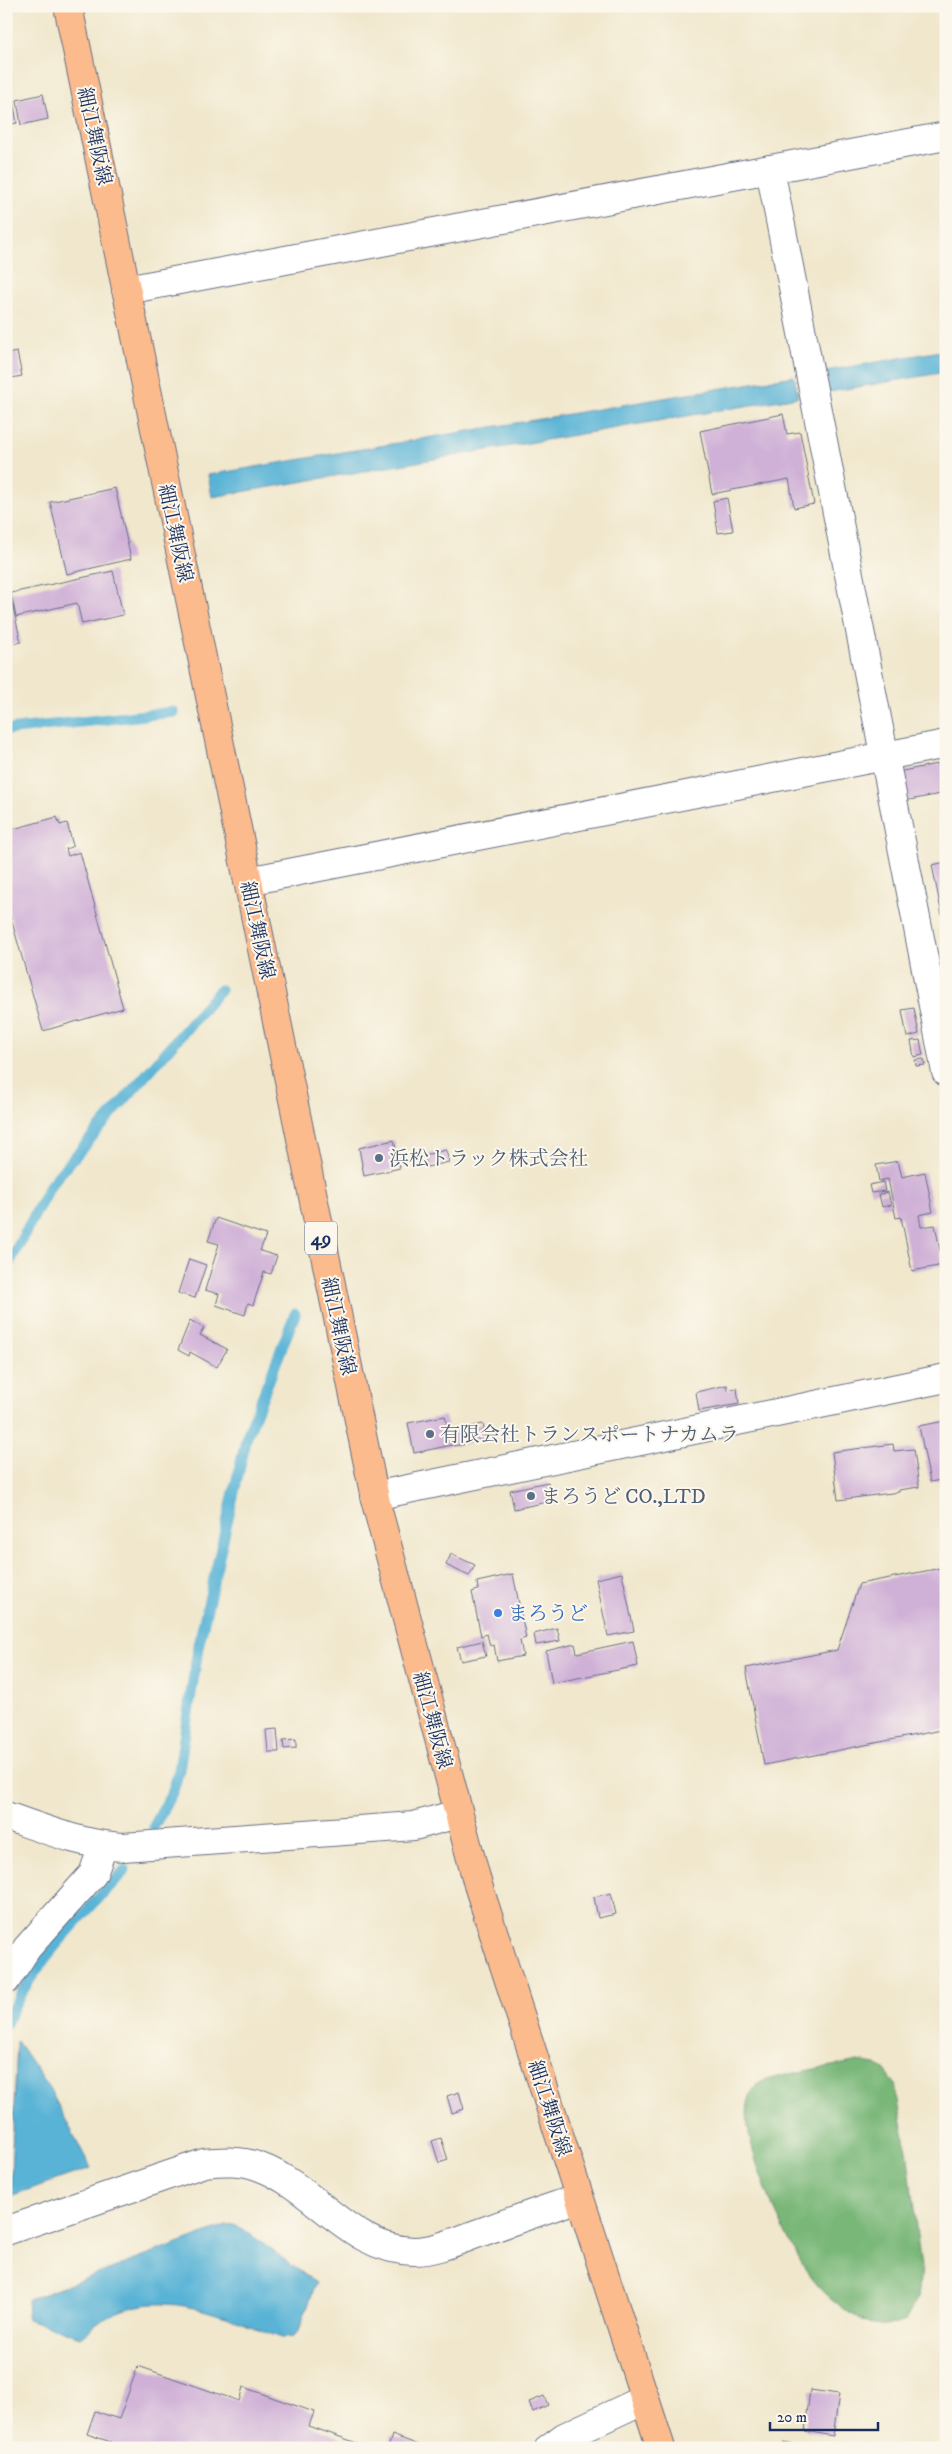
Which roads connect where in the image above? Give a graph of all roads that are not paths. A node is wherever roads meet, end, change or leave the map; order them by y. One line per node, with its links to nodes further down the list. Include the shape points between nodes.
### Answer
1 (68, 6): 4 (main road, 細江舞阪線 / 49)
2 (946, 136): 3 (street)
3 (770, 169): 4 (street); 6 (street)
4 (126, 290): 7 (main road, 細江舞阪線 / 49)
5 (946, 744): 6 (street)
6 (884, 756): 7 (street); 8 (street)
7 (248, 881): 10 (main road, 細江舞阪線 / 49)
8 (946, 1072)
9 (946, 1378): 10 (street)
10 (374, 1496): 11 (main road, 細江舞阪線 / 49)
11 (457, 1814): 13 (street, via 414,1826); 15 (main road, 細江舞阪線 / 49, via 494,1939)
12 (6, 1816): 13 (street)
13 (103, 1846): 14 (street, via 93,1874 28,1948)
14 (6, 1980)
15 (579, 2198): 16 (street, via 445,2245 404,2250 387,2248 360,2236 284,2179 260,2166 232,2161 204,2163); 17 (main road, 細江舞阪線 / 49)
16 (6, 2231)
17 (645, 2399): 18 (street, via 564,2436); 19 (main road, 細江舞阪線 / 49)
18 (549, 2448)
19 (661, 2448)

